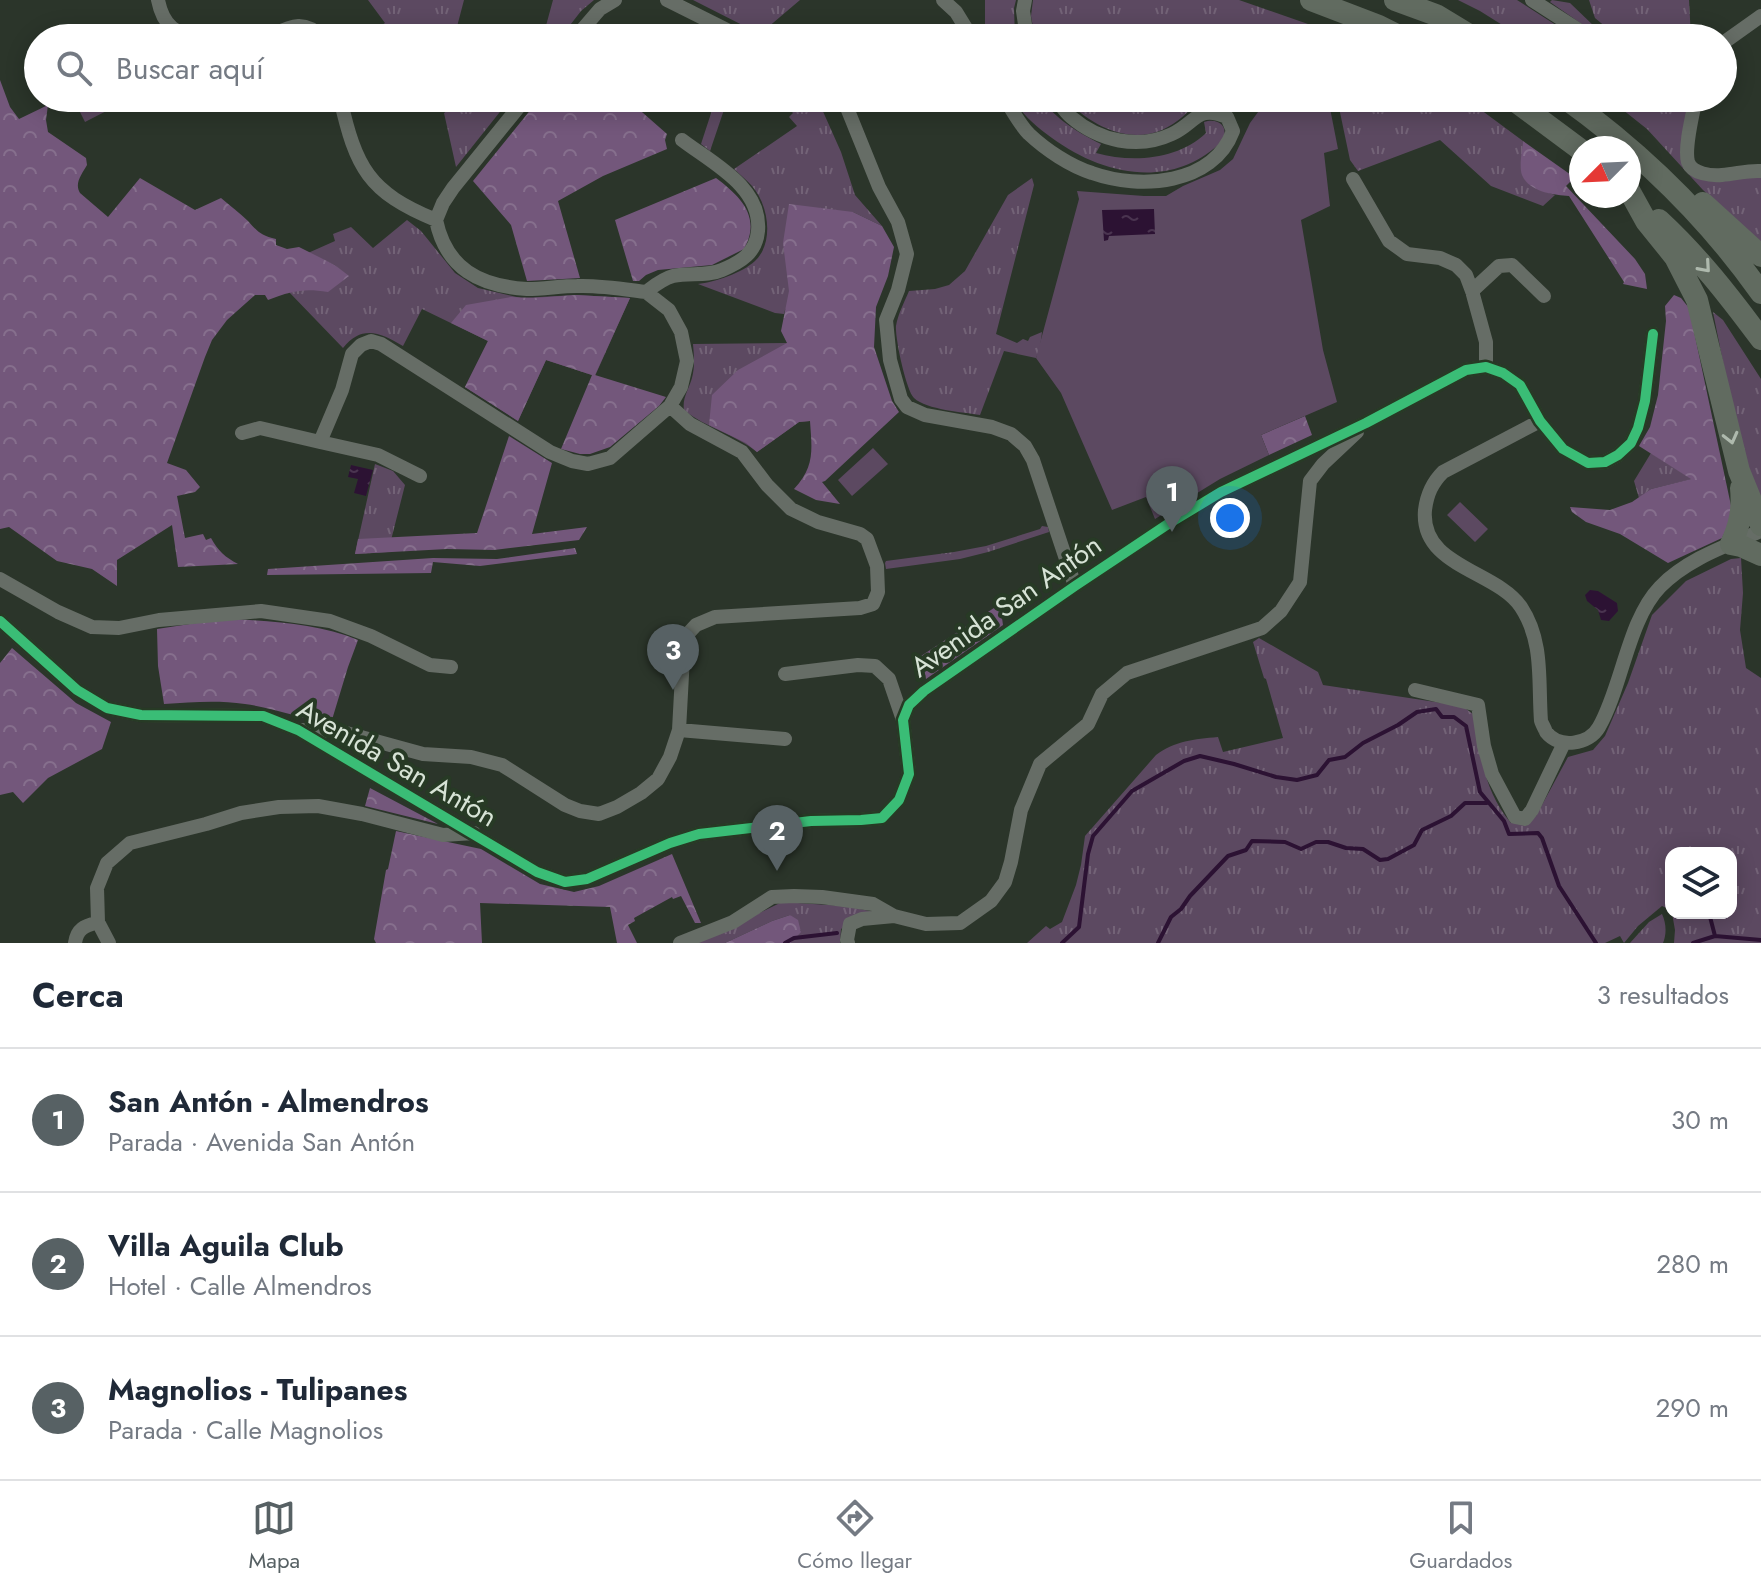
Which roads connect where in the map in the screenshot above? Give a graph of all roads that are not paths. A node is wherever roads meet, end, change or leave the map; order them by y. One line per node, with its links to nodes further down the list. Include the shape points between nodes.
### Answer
1 (158, 0): 10 (street)
2 (615, 0): 11 (street)
3 (667, 0): 12 (street)
4 (943, 0): 13 (street)
5 (1025, 0): 14 (street)
6 (1311, 0): 15 (highway)
7 (1395, 0): 16 (highway)
8 (1532, 0): 17 (street)
9 (1761, 16): 18 (street)
10 (169, 24)
11 (587, 24)
12 (715, 24)
13 (963, 24)
14 (1025, 24)
15 (1374, 24)
16 (1451, 24)
17 (1569, 24)
18 (1737, 33)
19 (343, 112): 38 (street, via 356,156 377,185)
20 (515, 112): 38 (street, via 453,188)
21 (850, 112): 58 (street, via 907,254 886,320 897,389 907,407 992,427 1025,446)
22 (1013, 112): 25 (street, via 1027,132 1090,173 1167,181 1200,170 1229,143 1233,131 1227,117)
23 (1067, 112): 24 (street, via 1099,135 1130,143 1169,136)
24 (1208, 112)
25 (1217, 112)
26 (1530, 112): 31 (highway)
27 (1583, 112): 29 (highway)
28 (1693, 112): 34 (street, via 1691,167 1721,175)
29 (1615, 136)
30 (682, 140): 41 (street, via 750,196 757,209 757,240 744,258 722,270 673,276)
31 (1569, 141)
32 (1641, 155): 39 (highway, via 1690,191)
33 (1641, 159): 42 (highway, via 1701,219)
34 (1761, 171)
35 (1353, 179): 40 (street, via 1389,241 1407,254 1456,265)
36 (1641, 203): 45 (highway, one-way to 45, via 1685,244)
37 (1638, 208): 52 (highway, one-way to 52, via 1675,257 1697,300)
38 (436, 220): 41 (street, via 451,256 489,283)
39 (1761, 256)
40 (1472, 291): 43 (street, via 1499,266 1512,265); 46 (street, via 1486,342)
41 (646, 292): 47 (street, via 669,310 681,332 687,361)
42 (1761, 293)
43 (1544, 296)
44 (1653, 334): 48 (street, via 1638,428 1618,455 1588,463 1563,449)
45 (1761, 339)
46 (1486, 367): 48 (street, via 1520,385); 49 (street, Avenida San Antón, via 1466,370)
47 (670, 406): 51 (street, via 610,458 588,464 572,461 371,341 352,354); 65 (street, via 690,424 742,452 791,509 867,539 877,566 878,592 873,604 860,608 715,617 696,625 684,638)
48 (1540, 421): 67 (street, via 1443,472 1433,482 1425,516 1438,548 1518,602 1538,647 1541,721 1546,732)
49 (1366, 423): 58 (street, Avenida San Antón, via 1221,492); 69 (street, via 1310,481 1300,582 1281,611 1262,628 1127,673 1102,694 1088,724 1040,764 1021,810 1005,882 991,901 960,923 926,924)
50 (242, 433): 51 (street, via 260,428)
51 (320, 442): 53 (street, via 378,455)
52 (1739, 471): 54 (highway); 55 (highway, via 1742,505)
53 (420, 476)
54 (1761, 528): 55 (street)
55 (1731, 544): 56 (highway); 67 (street, via 1692,562 1658,588 1644,607 1597,730)
56 (1761, 555)
57 (0, 579): 60 (street, via 92,627 261,611 330,621 430,665)
58 (1075, 586): 63 (street, Avenida San Antón, via 924,691)
59 (0, 621): 64 (street, Avenida San Antón, via 77,690 107,708 141,715 263,716)
60 (451, 667)
61 (785, 674): 63 (street, via 875,666 889,679)
62 (1415, 690): 67 (street, via 1478,705 1492,774 1515,817 1525,819 1532,810)
63 (903, 720): 68 (street, Avenida San Antón, via 909,774 899,800 882,818 699,834 587,879 565,882 537,872)
64 (298, 730): 65 (street, via 339,731 423,754 502,765 565,805 599,814 658,779); 68 (street, Avenida San Antón)
65 (679, 730): 66 (street)
66 (785, 739)
67 (1564, 743)
68 (474, 833): 70 (street, via 443,835 318,806 241,813 130,843 107,863 97,888)
69 (894, 916): 73 (street, via 873,904 772,897 733,922); 74 (street, via 850,924)
70 (98, 922): 71 (street, via 84,926); 72 (street)
71 (75, 943)
72 (109, 943)
73 (680, 943)
74 (848, 943)

